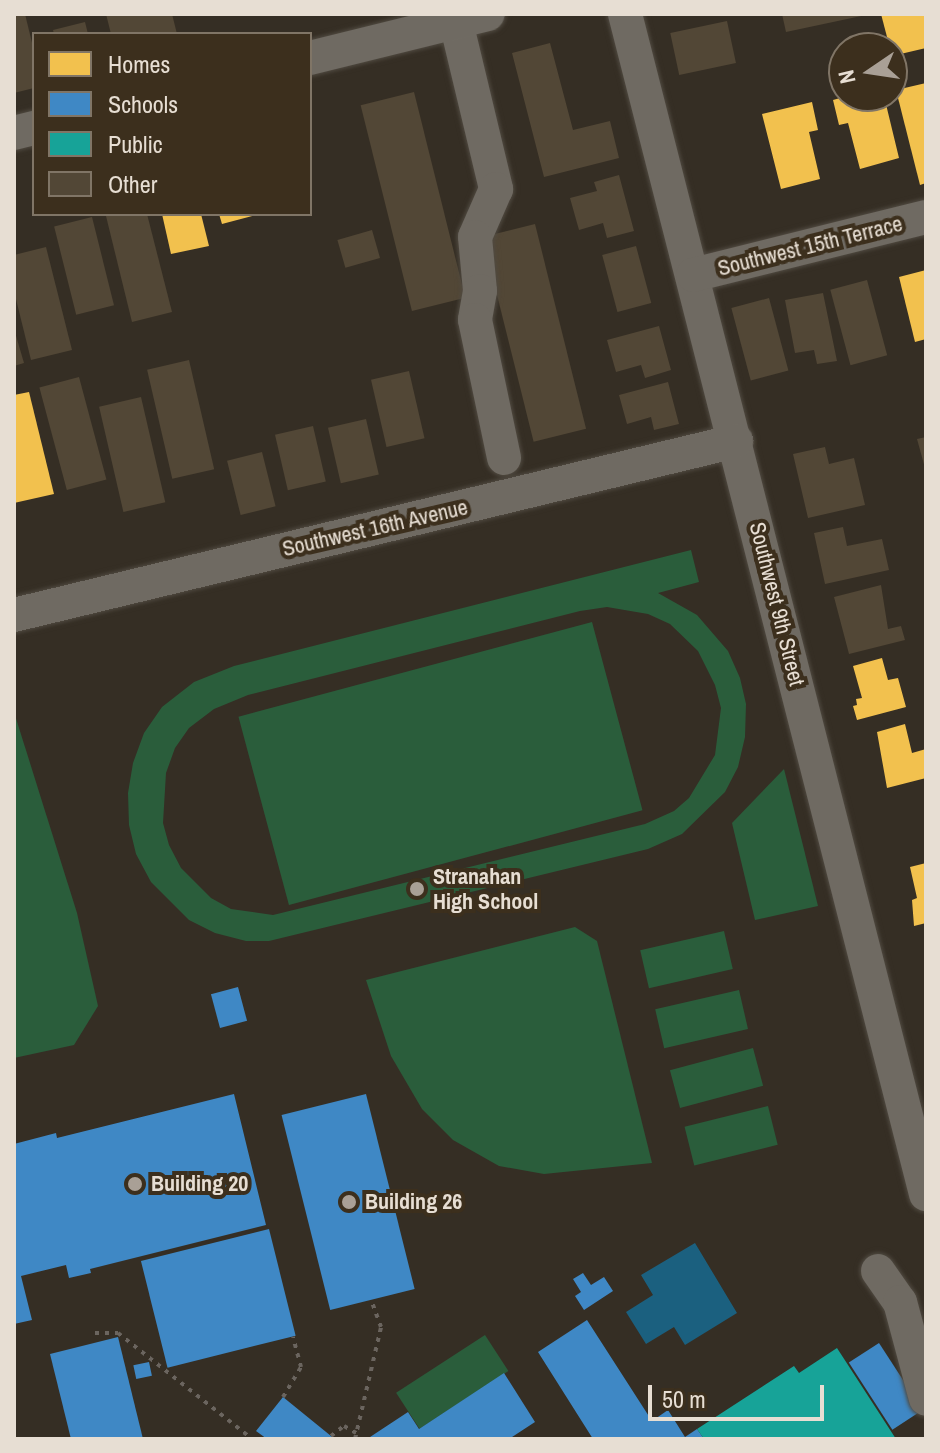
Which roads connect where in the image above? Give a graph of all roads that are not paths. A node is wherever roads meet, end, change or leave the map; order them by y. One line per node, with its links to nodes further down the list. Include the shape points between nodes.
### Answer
1 (625, 14): 6 (street, Southwest 9th Street)
2 (472, 18): 3 (street); 8 (street, via 496,189 475,237 480,291 475,320)
3 (387, 26): 4 (street)
4 (312, 57)
5 (926, 217): 6 (street, Southwest 15th Terrace)
6 (693, 275): 7 (street, Southwest 9th Street)
7 (736, 441): 9 (street, Southwest 16th Avenue); 10 (street, Southwest 9th Street)
8 (504, 458)
9 (14, 615)
10 (924, 1177)
11 (878, 1271): 12 (street, via 900,1302)
12 (926, 1399)

